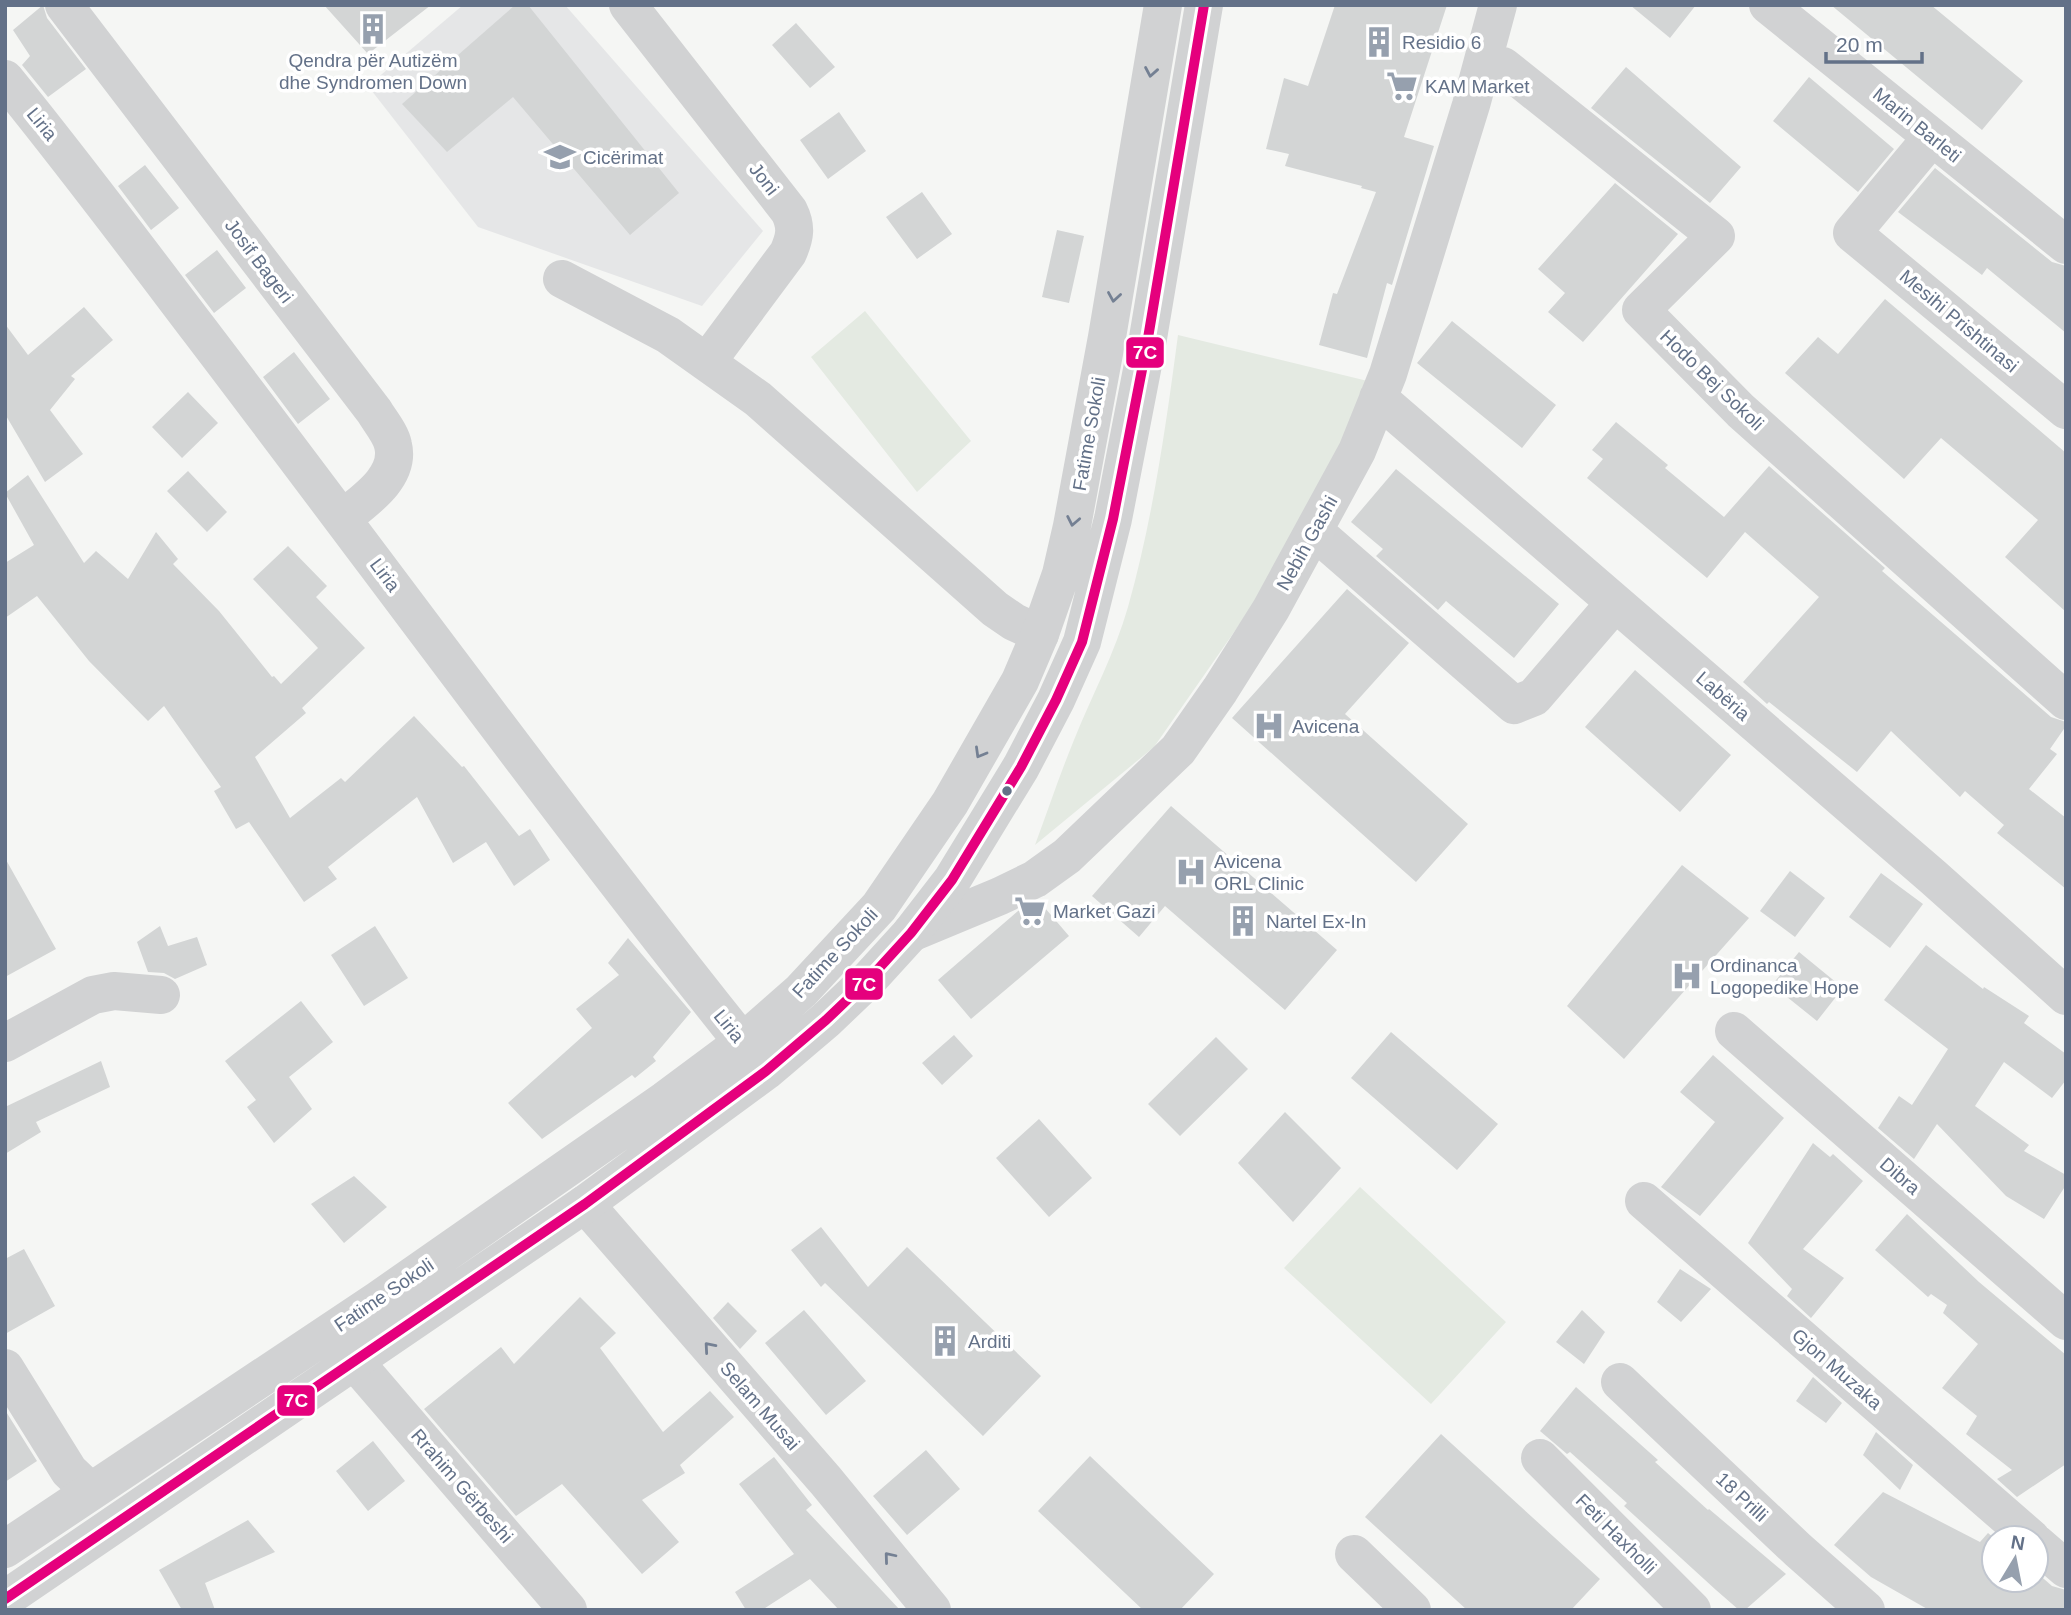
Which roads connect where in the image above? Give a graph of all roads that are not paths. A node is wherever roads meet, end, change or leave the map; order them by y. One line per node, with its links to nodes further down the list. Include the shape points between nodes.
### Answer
1 (64, 5): 15 (street, Josif Bageri, via 374,411 393,443 394,458 383,482)
2 (628, 5): 12 (street, Joni, via 795,223 788,253)
3 (1163, 5): 18 (street, Fatime Sokoli, one-way to 18, via 1072,526)
4 (1204, 5): 21 (street, Fatime Sokoli, via 1114,519 1082,642)
5 (1498, 5): 13 (street, Nebih Gashi)
6 (1768, 5): 9 (street, Marin Barleti)
7 (1503, 66): 19 (street, Hodo Bej Sokoli, via 1716,236 1641,310 1741,411)
8 (5, 79): 15 (street, Liria)
9 (1932, 137): 10 (street, Marin Barleti); 14 (street, Mesihi Prishtinasi, via 1852,233)
10 (2066, 244)
11 (562, 279): 12 (street)
12 (707, 362): 18 (street, via 758,399 996,609)
13 (1378, 398): 16 (street, Nebih Gashi, via 1357,451); 17 (street, Labëria)
14 (2066, 410)
15 (343, 518): 27 (street, Liria, via 575,830)
16 (1314, 531): 17 (street, via 1514,705 1534,696); 22 (street, Nebih Gashi, via 1263,620 1178,750 1122,806 1035,879)
17 (1615, 603): 24 (street, Labëria)
18 (1040, 634): 20 (street, Fatime Sokoli)
19 (2066, 701)
20 (1003, 713): 21 (street); 27 (street, Fatime Sokoli, one-way to 27, via 919,852 878,907 801,991)
21 (1040, 732): 22 (street, Fatime Sokoli, via 952,880)
22 (911, 933): 27 (street, Fatime Sokoli, via 826,1020)
23 (161, 995): 26 (street, via 114,991 93,995)
24 (2066, 996)
25 (1734, 1031): 30 (street, Dibra)
26 (5, 1043)
27 (754, 1056): 29 (street, Fatime Sokoli); 35 (street, Fatime Sokoli, via 593,1152)
28 (1644, 1201): 36 (street, Gjon Muzaka)
29 (585, 1204): 31 (street, Fatime Sokoli); 43 (street, Selam Musai, one-way to 29)
30 (2066, 1321)
31 (355, 1362): 41 (street, Fatime Sokoli); 42 (street, Rrahim Gërbeshi)
32 (5, 1368): 35 (street, via 69,1472)
33 (1620, 1382): 46 (street, 18 Prilli)
34 (1540, 1458): 45 (street, Feti Haxholli)
35 (90, 1490): 37 (street, Fatime Sokoli)
36 (2015, 1524)
37 (5, 1549)
38 (1354, 1554): 44 (street)
39 (2050, 1555): 40 (street)
40 (2066, 1569)
41 (5, 1599)
42 (569, 1610)
43 (932, 1610)
44 (1412, 1610)
45 (1692, 1610)
46 (1866, 1610)

